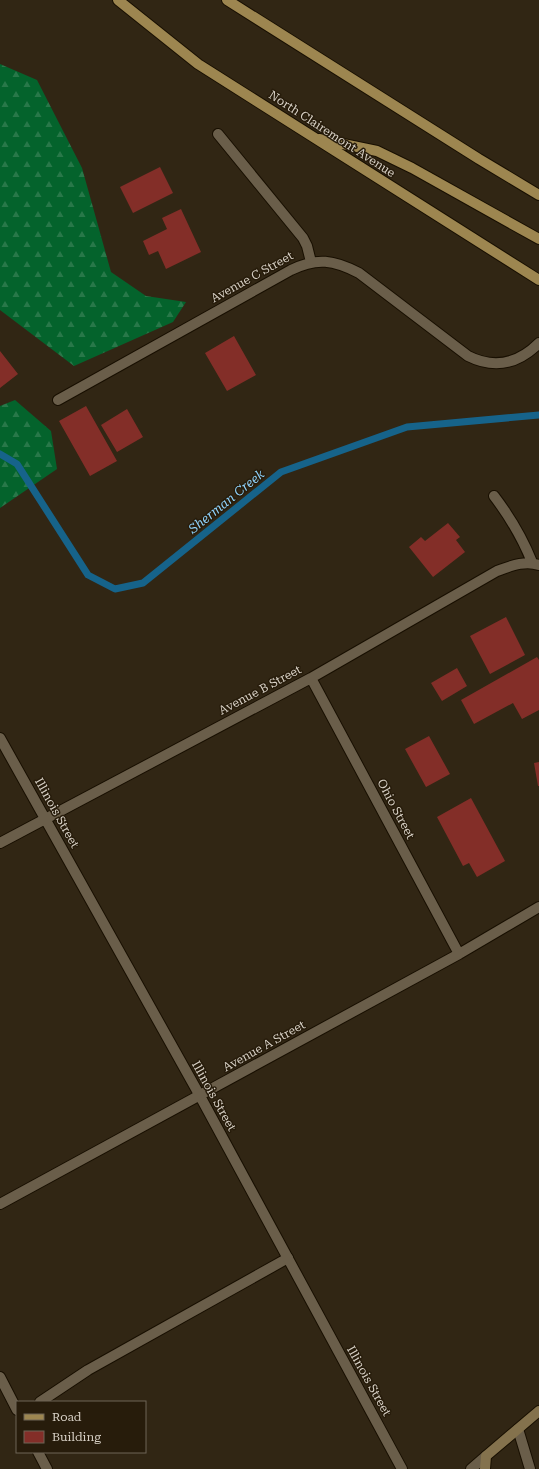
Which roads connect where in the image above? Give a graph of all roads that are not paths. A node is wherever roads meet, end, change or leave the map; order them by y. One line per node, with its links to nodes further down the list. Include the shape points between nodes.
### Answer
1 (118, 0): 4 (main road, North Clairemont Avenue, via 198,64)
2 (227, 0): 5 (main road)
3 (218, 134): 7 (street, via 303,238)
4 (313, 137): 6 (main road, via 377,151); 8 (main road, North Clairemont Avenue)
5 (539, 195)
6 (539, 239)
7 (311, 262): 9 (street, Avenue C Street, via 329,261 359,273 468,356 481,363 511,361); 10 (street, Avenue C Street, via 291,270)
8 (539, 280)
9 (539, 343)
10 (58, 400)
11 (494, 496): 12 (street, via 513,521)
12 (535, 564): 13 (street, Avenue B Street, via 515,565 497,571)
13 (310, 678): 15 (street, Avenue B Street); 18 (street, Ohio Street)
14 (0, 738): 15 (street, Illinois Street)
15 (45, 819): 16 (street, Avenue B Street); 19 (street, Illinois Street)
16 (0, 843)
17 (539, 907): 18 (street, Avenue A Street)
18 (459, 954): 19 (street, Avenue A Street)
19 (200, 1096): 20 (street, Avenue A Street); 21 (street, Illinois Street)
20 (0, 1204)
21 (288, 1258): 23 (street, via 88,1370); 30 (street, Illinois Street)
22 (0, 1377): 24 (street)
23 (42, 1401)
24 (16, 1408)
25 (539, 1411): 26 (main road)
26 (518, 1429): 28 (main road); 33 (street)
27 (39, 1453): 29 (street)
28 (486, 1456): 31 (street); 32 (main road)
29 (47, 1469)
30 (402, 1469)
31 (470, 1469)
32 (485, 1469)
33 (530, 1469)

